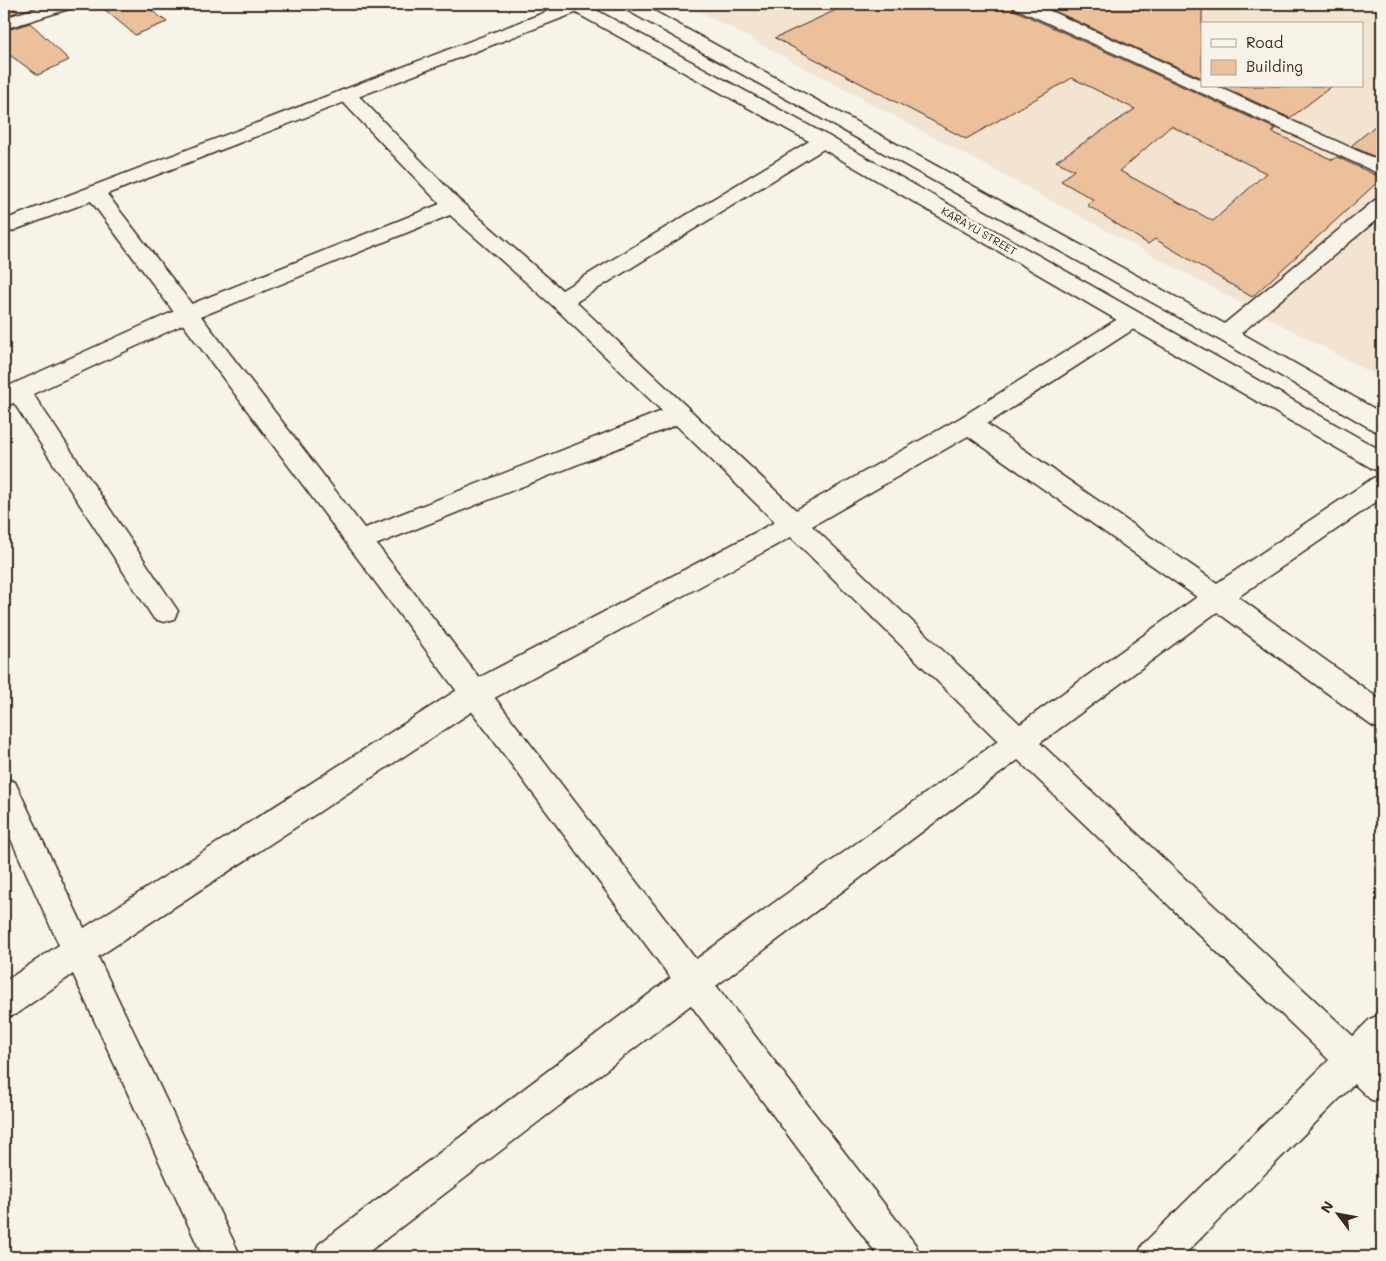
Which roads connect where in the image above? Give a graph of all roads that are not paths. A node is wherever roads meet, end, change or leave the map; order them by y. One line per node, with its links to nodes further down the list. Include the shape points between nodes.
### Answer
1 (66, 4): 5 (street)
2 (577, 4): 8 (street); 9 (street, KARAYU STREET)
3 (629, 4): 18 (street)
4 (1021, 4): 6 (street)
5 (4, 24)
6 (1201, 86)
7 (1205, 88): 10 (street)
8 (347, 94): 11 (street); 13 (street)
9 (823, 141): 15 (street); 17 (street, KARAYU STREET)
10 (1382, 169)
11 (95, 192): 14 (street); 16 (street)
12 (1382, 205): 18 (street)
13 (453, 206): 15 (street); 16 (street)
14 (4, 227)
15 (561, 302): 20 (street)
16 (187, 314): 19 (street); 26 (street)
17 (1132, 320): 21 (street); 23 (street, KARAYU STREET)
18 (1226, 334): 22 (street)
19 (11, 395): 28 (street)
20 (680, 414): 25 (street); 26 (street)
21 (969, 424): 25 (street); 27 (street)
22 (1382, 424)
23 (1382, 462)
24 (1382, 485): 27 (street)
25 (795, 523): 29 (street); 31 (street)
26 (359, 541): 29 (street)
27 (1218, 597): 30 (street); 31 (street)
28 (164, 611)
29 (475, 694): 33 (street); 34 (street)
30 (1382, 717)
31 (1019, 742): 34 (street); 37 (street)
32 (4, 792): 33 (street)
33 (78, 951): 35 (street); 39 (street)
34 (693, 982): 40 (street); 41 (street)
35 (4, 1002)
36 (1382, 1031): 37 (street)
37 (1354, 1060): 38 (street); 42 (street)
38 (1382, 1087)
39 (222, 1257)
40 (332, 1257)
41 (902, 1257)
42 (1156, 1257)

